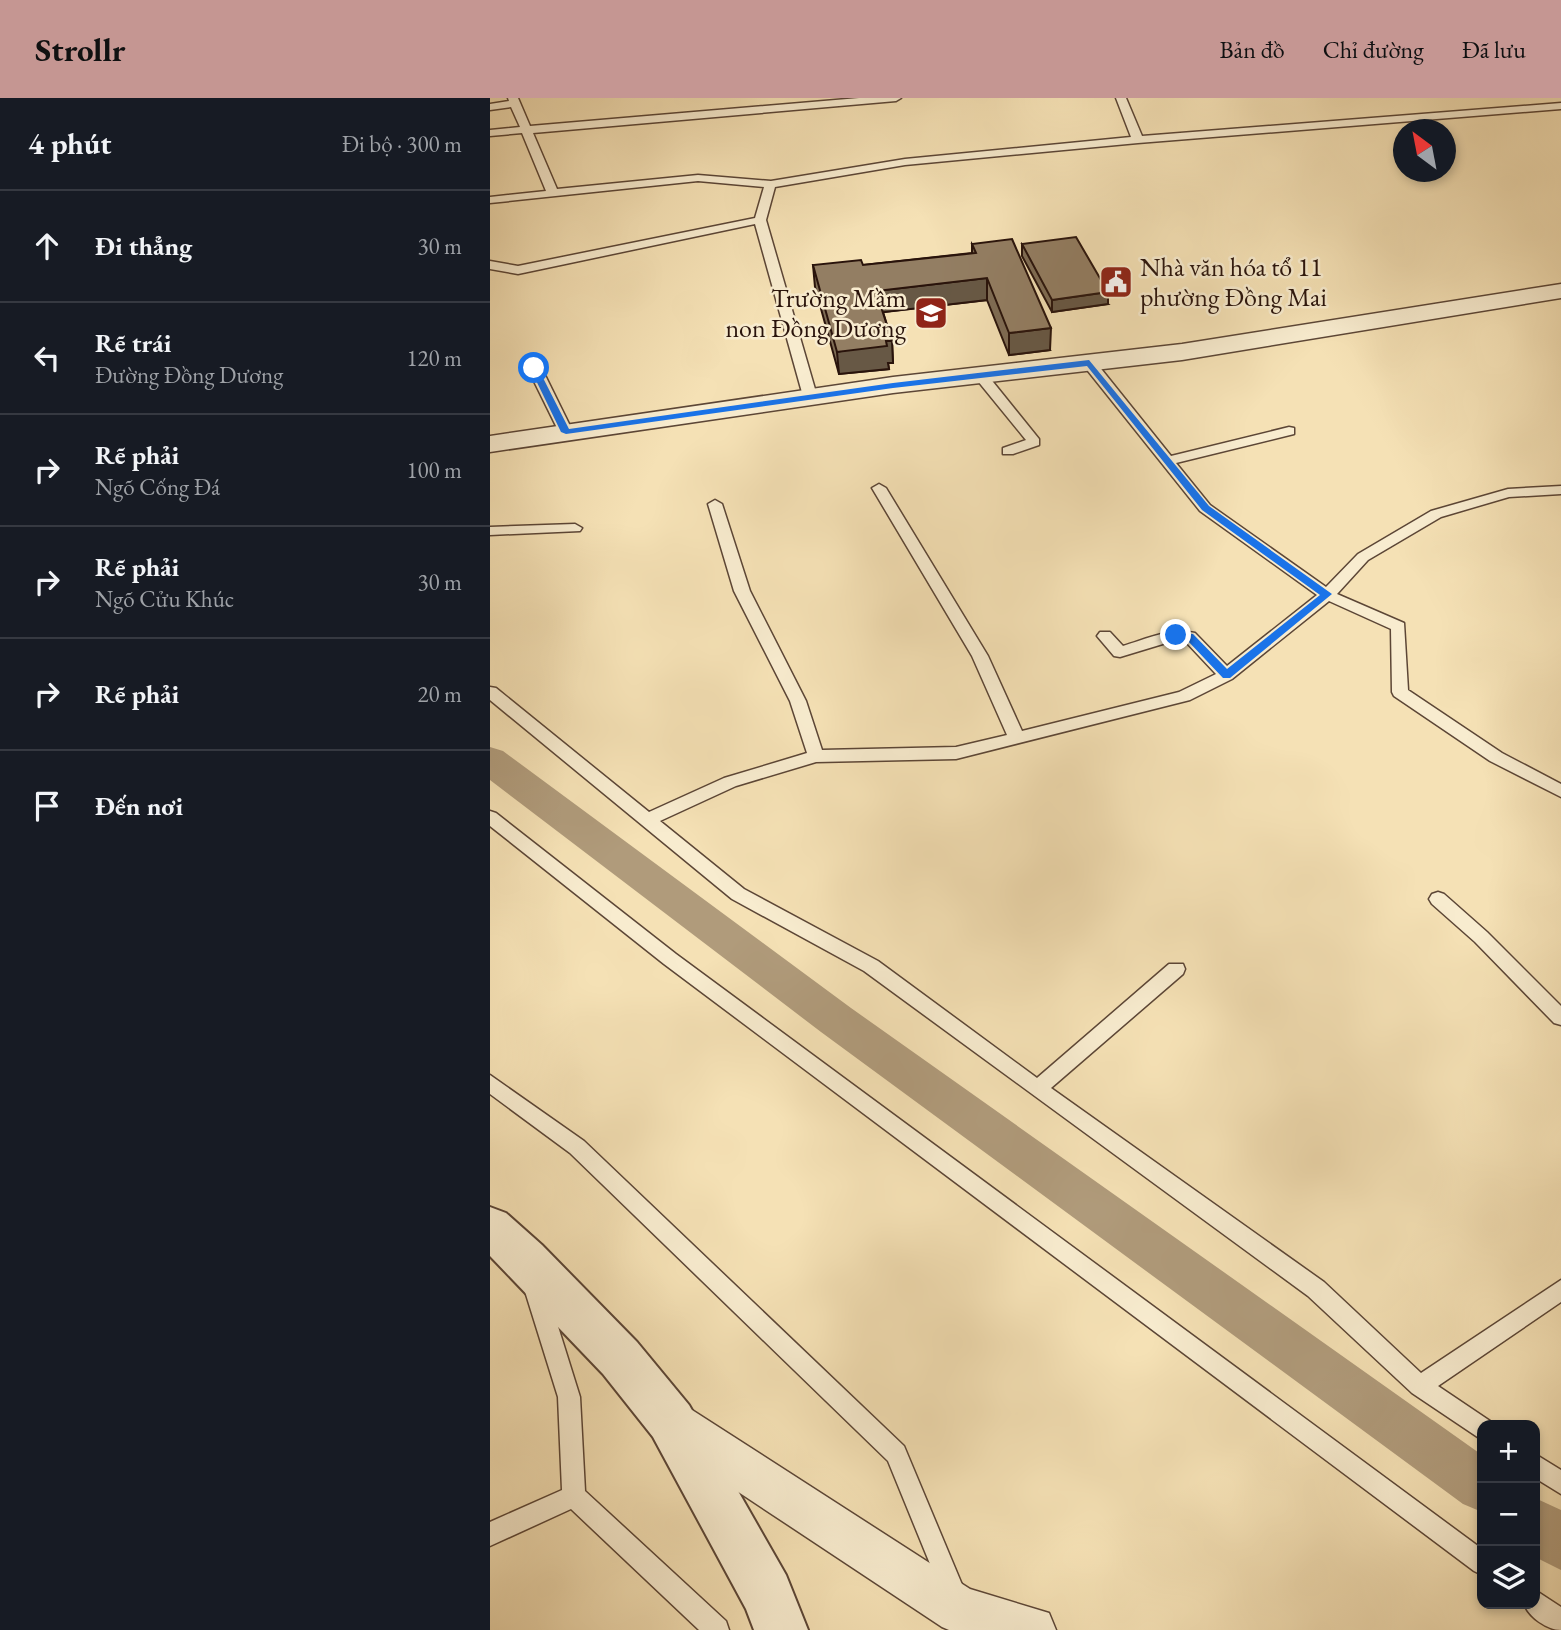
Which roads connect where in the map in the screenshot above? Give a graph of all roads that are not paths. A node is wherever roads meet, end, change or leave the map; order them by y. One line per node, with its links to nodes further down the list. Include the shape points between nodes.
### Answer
1 (720, 98): 8 (lane)
2 (895, 98): 8 (lane)
3 (1121, 98): 11 (lane)
4 (1555, 98): 6 (lane)
5 (514, 101): 7 (lane); 9 (lane)
6 (1561, 105): 11 (lane)
7 (490, 107)
8 (725, 113): 9 (lane)
9 (527, 130): 10 (lane); 13 (lane)
10 (490, 133)
11 (1138, 140): 12 (lane, via 905,162)
12 (771, 184): 13 (lane, via 698,178); 15 (lane)
13 (553, 194): 14 (lane)
14 (490, 200)
15 (760, 220): 16 (lane, via 518,270); 21 (lane)
16 (490, 265)
17 (1561, 291): 18 (street, via 1338,329)
18 (1089, 363): 20 (street); 26 (lane)
19 (534, 368): 23 (lane)
20 (981, 375): 21 (street); 25 (lane, via 1034,442)
21 (810, 397): 23 (street)
22 (1289, 431): 26 (lane)
23 (566, 432): 24 (street)
24 (490, 444)
25 (1008, 451)
26 (1168, 461): 32 (lane, via 1205,508)
27 (879, 488): 36 (lane, via 980,656)
28 (1561, 490): 32 (lane, via 1508,493 1436,514 1363,557)
29 (715, 503): 37 (lane, via 742,591 798,701)
30 (575, 528): 31 (lane)
31 (490, 531)
32 (1327, 594): 34 (lane); 38 (lane, via 1399,626 1401,692 1496,757)
33 (1105, 636): 34 (lane, via 1120,652 1176,635 1190,637)
34 (1226, 675): 36 (lane, via 1184,696)
35 (490, 692): 40 (lane)
36 (1017, 738): 37 (lane, via 956,752)
37 (816, 756): 40 (lane, via 730,782)
38 (1561, 791)
39 (490, 817): 56 (lane, via 670,959)
40 (648, 820): 45 (lane, via 738,894 871,966)
41 (1438, 898): 43 (lane)
42 (1176, 969): 45 (lane)
43 (1561, 1018)
44 (490, 1083): 58 (lane, via 577,1147 896,1454)
45 (1037, 1089): 49 (lane, via 1316,1289)
46 (490, 1227): 47 (street)
47 (526, 1259): 50 (street, via 620,1357); 54 (lane, via 569,1397)
48 (1561, 1290): 49 (lane)
49 (1420, 1386): 51 (lane)
50 (671, 1421): 58 (street); 61 (street, via 767,1594)
51 (1477, 1426)
52 (1540, 1468): 53 (lane)
53 (1561, 1483)
54 (574, 1496): 55 (lane); 60 (lane)
55 (490, 1534)
56 (1477, 1559)
57 (1540, 1606): 59 (lane)
58 (964, 1620): 62 (street)
59 (1561, 1622)
60 (717, 1630)
61 (781, 1630)
62 (1032, 1630)

